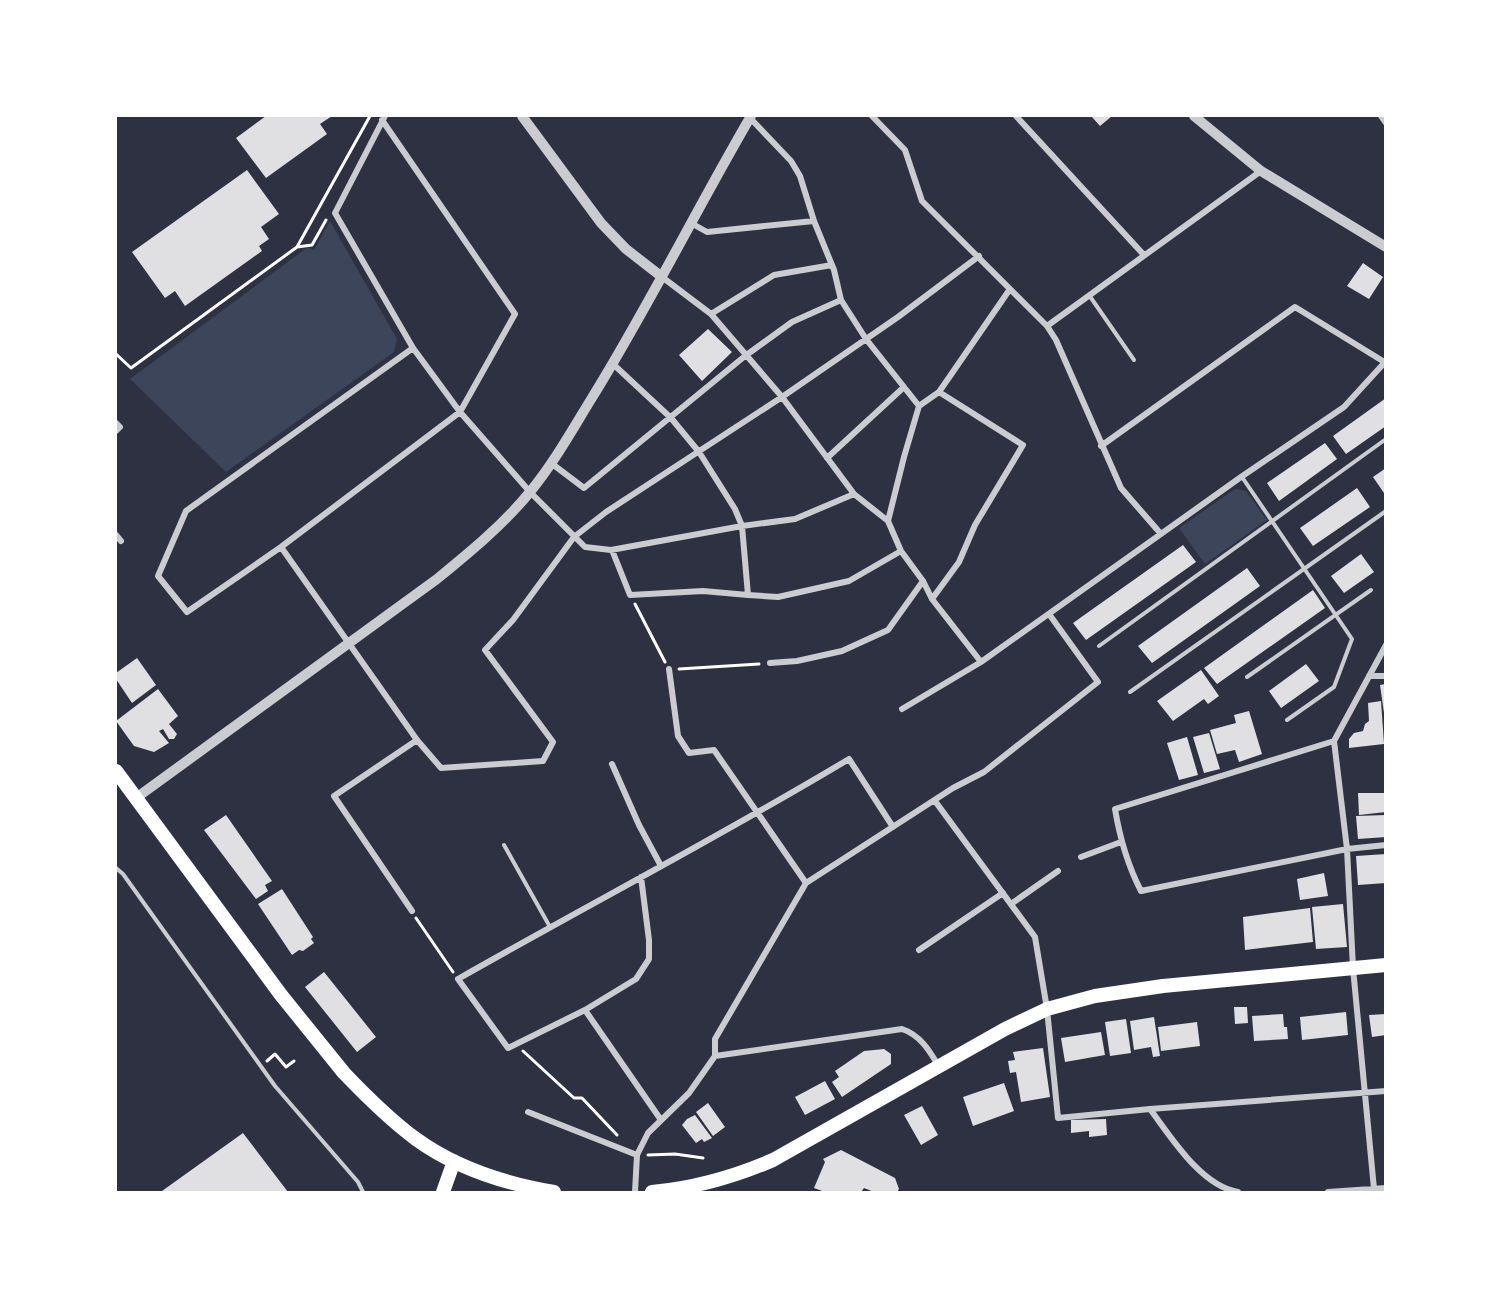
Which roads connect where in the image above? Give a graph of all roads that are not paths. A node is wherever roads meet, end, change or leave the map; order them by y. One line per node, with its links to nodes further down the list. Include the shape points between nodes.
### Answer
1 (522, 116): 16 (street, via 601,223)
2 (872, 116): 14 (street, via 905,150 922,201)
3 (1016, 116): 13 (street)
4 (1194, 116): 9 (street)
5 (1381, 116): 8 (street)
6 (751, 117): 10 (street, via 801,176); 11 (street)
7 (383, 118): 23 (street, via 335,213); 32 (street, via 515,314)
8 (1386, 123)
9 (1261, 171): 12 (street); 13 (street)
10 (814, 221): 11 (street, via 707,232); 15 (street)
11 (691, 224): 16 (street)
12 (1386, 247)
13 (1144, 255): 18 (street)
14 (979, 256): 17 (street); 22 (street)
15 (832, 265): 19 (street); 20 (street, via 774,275)
16 (662, 277): 20 (street); 27 (street)
17 (1010, 289): 21 (street); 29 (street)
18 (1089, 295): 21 (street); 25 (lane)
19 (841, 300): 22 (street); 24 (street, via 792,322)
20 (711, 314): 24 (street)
21 (1047, 326): 37 (street)
22 (866, 339): 28 (street); 30 (street)
23 (413, 348): 32 (street); 52 (street, via 186,511 158,576 187,612)
24 (745, 356): 30 (street); 33 (street)
25 (1134, 360)
26 (1385, 362): 37 (street, via 1295,307); 41 (street, via 1344,407)
27 (613, 364): 33 (street); 40 (street)
28 (904, 387): 31 (street); 39 (street)
29 (939, 392): 31 (street); 59 (street, via 1023,445 975,525 959,562)
30 (782, 397): 38 (street); 39 (street)
31 (919, 406): 45 (street)
32 (460, 412): 42 (street); 52 (street)
33 (670, 418): 38 (street); 40 (street, via 584,488)
34 (116, 423): 35 (street, via 120,427)
35 (116, 431)
36 (1386, 439): 46 (lane)
37 (1101, 446): 48 (street, via 1121,488)
38 (699, 452): 47 (street); 50 (street)
39 (827, 458): 43 (street)
40 (551, 463): 42 (street)
41 (1241, 477): 46 (lane); 48 (street)
42 (530, 492): 50 (street); 62 (street, via 471,551)
43 (854, 494): 45 (street); 47 (street, via 795,519)
44 (1386, 512): 55 (lane)
45 (888, 521): 54 (street)
46 (1272, 522): 55 (lane); 64 (lane)
47 (742, 526): 53 (street); 58 (street)
48 (1161, 534): 60 (street)
49 (116, 536): 51 (street)
50 (574, 537): 53 (street, via 585,547); 74 (street, via 519,612 485,650 554,742 543,761 441,768)
51 (121, 541)
52 (281, 547): 62 (street)
53 (612, 550): 58 (street, via 630,596 703,591)
54 (901, 551): 56 (street); 58 (street, via 849,581 778,597)
55 (1304, 569): 61 (lane); 71 (lane)
56 (922, 581): 59 (street); 66 (street, via 888,630 842,651)
57 (1371, 590): 61 (lane)
58 (748, 595)
59 (932, 599): 65 (street)
60 (1049, 614): 65 (street); 79 (street, via 1098,682 984,772)
61 (1336, 615): 70 (lane); 73 (lane, via 1352,639 1334,687)
62 (349, 643): 74 (street); 78 (street)
63 (1386, 645): 68 (street)
64 (1099, 646)
65 (981, 662): 72 (street)
66 (770, 663)
67 (669, 669): 80 (street, via 678,736 689,753 714,750)
68 (1369, 676): 69 (street); 75 (street)
69 (1386, 676)
70 (1247, 677)
71 (1130, 692)
72 (902, 709)
73 (1287, 720)
74 (417, 740): 94 (street, via 334,796)
75 (1334, 741): 82 (street, via 1114,809); 85 (street)
76 (612, 764): 87 (street)
77 (116, 771): 78 (main road)
78 (136, 798): 109 (main road, via 281,995 344,1073 415,1138)
79 (935, 801): 81 (street); 92 (street)
80 (758, 813): 81 (street, via 849,759); 87 (street); 91 (street)
81 (893, 827): 91 (street)
82 (1121, 842): 85 (street, via 1141,891); 86 (street)
83 (504, 845): 95 (lane)
84 (1386, 845): 85 (street)
85 (1347, 849): 98 (street)
86 (1081, 857)
87 (661, 866): 90 (street)
88 (116, 868): 112 (lane, via 260,1067)
89 (1058, 871): 93 (street)
90 (641, 877): 95 (street); 99 (street, via 649,959 636,979)
91 (806, 883): 101 (street, via 715,1039)
92 (1003, 892): 93 (street); 96 (street)
93 (1011, 904): 100 (street, via 1035,937)
94 (412, 911)
95 (550, 927): 99 (street, via 458,979 508,1048)
96 (920, 950)
97 (1386, 965): 98 (main road)
98 (1353, 968): 100 (main road, via 1141,989 1095,996); 104 (street)
99 (585, 1010): 107 (street)
100 (1047, 1010): 102 (main road); 105 (street, via 1058,1118)
101 (715, 1056): 102 (street, via 902,1029 920,1039); 107 (street, via 689,1093)
102 (938, 1066): 116 (main road, via 773,1160 703,1184)
103 (1386, 1091): 104 (street)
104 (1364, 1093): 105 (street); 111 (street)
105 (1150, 1109): 117 (street, via 1195,1168 1229,1191)
106 (528, 1112): 108 (street)
107 (661, 1120): 108 (street, via 648,1133)
108 (637, 1155): 115 (street)
109 (454, 1161): 113 (main road); 114 (main road, via 499,1179)
110 (1386, 1188): 111 (street)
111 (1374, 1189): 118 (street)
112 (363, 1192)
113 (443, 1192)
114 (554, 1192)
115 (634, 1192)
116 (652, 1192)
117 (1238, 1192)
118 (1328, 1192)

